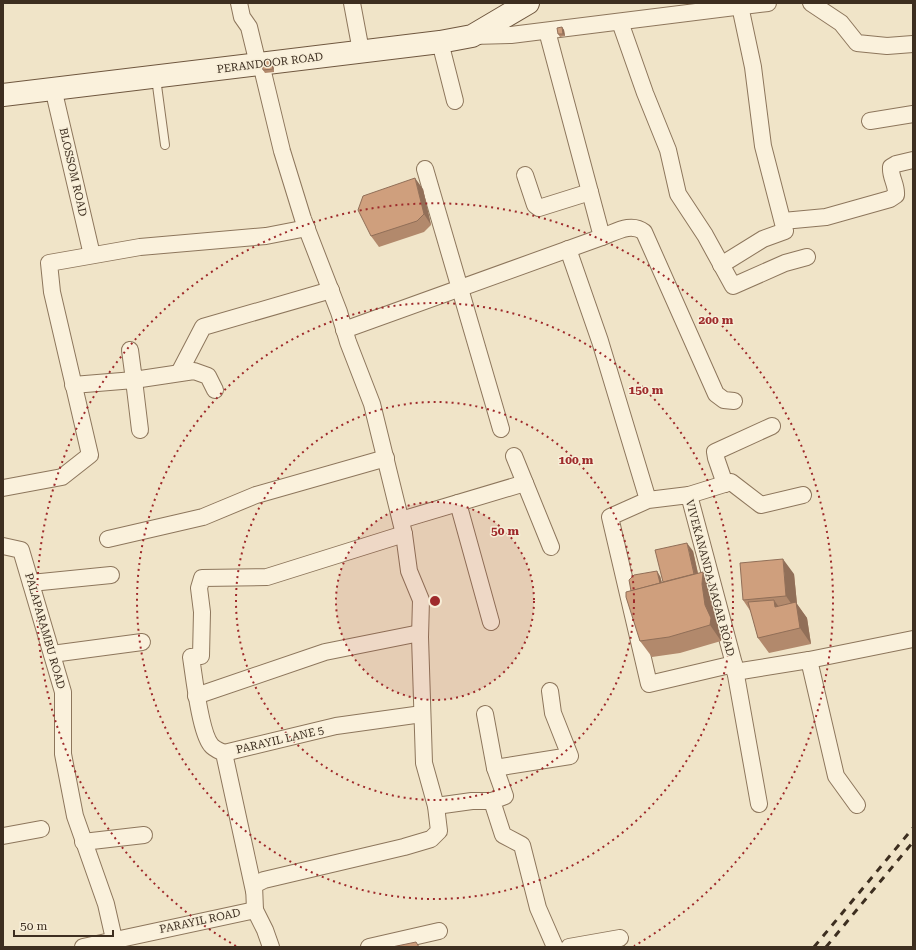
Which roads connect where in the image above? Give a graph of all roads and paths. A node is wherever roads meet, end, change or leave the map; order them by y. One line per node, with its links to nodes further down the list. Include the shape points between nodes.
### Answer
1 (239, 3): 13 (street)
2 (352, 3): 12 (street)
3 (528, 3): 9 (main road, PERANDOOR ROAD)
4 (768, 3): 6 (street)
5 (811, 3): 11 (street, via 841,23 857,43 887,46)
6 (740, 6): 7 (street); 25 (street, via 753,67 763,146)
7 (620, 22): 8 (street); 31 (street, via 668,150 678,194)
8 (547, 31): 9 (street); 24 (street)
9 (472, 36): 10 (main road, PERANDOOR ROAD)
10 (440, 42): 12 (main road, PERANDOOR ROAD); 17 (street)
11 (913, 44)
12 (362, 51): 13 (main road, PERANDOOR ROAD)
13 (260, 64): 14 (main road, PERANDOOR ROAD); 26 (street, via 282,151)
14 (155, 76): 15 (main road, PERANDOOR ROAD); 20 (lane)
15 (54, 88): 16 (main road, PERANDOOR ROAD); 29 (street, BLOSSOM ROAD)
16 (3, 95)
17 (455, 101)
18 (913, 114): 19 (street)
19 (870, 121)
20 (165, 145)
21 (913, 160): 25 (street, via 891,167 896,195 890,199 826,217)
22 (425, 169): 32 (street)
23 (525, 175): 24 (street, via 535,205 539,208)
24 (590, 192): 27 (street)
25 (783, 221): 31 (street, via 785,231 763,239)
26 (307, 228): 29 (street, via 266,236 140,247); 33 (street)
27 (602, 237): 28 (street); 40 (street, via 631,227 644,232 716,394 724,400)
28 (568, 249): 32 (street); 51 (street, via 600,341)
29 (92, 255): 38 (street, via 49,263 52,292)
30 (807, 257): 31 (street, via 785,263 733,286)
31 (722, 265)
32 (462, 288): 34 (street); 42 (street)
33 (331, 290): 34 (street); 36 (street, via 203,327)
34 (344, 330): 45 (street, via 372,404)
35 (130, 350): 37 (street)
36 (179, 373): 37 (street); 39 (street, via 194,371 208,376)
37 (134, 380): 38 (street); 43 (street)
38 (73, 386): 48 (street, via 90,455 62,477)
39 (215, 390)
40 (734, 401)
41 (772, 426): 47 (street, via 716,452)
42 (501, 429)
43 (140, 430)
44 (514, 456): 46 (street)
45 (386, 458): 53 (street); 54 (street, via 256,495 204,517)
46 (525, 483): 52 (street); 56 (street)
47 (725, 484): 49 (street); 50 (street, via 731,482 761,506)
48 (3, 488)
49 (689, 495): 51 (street, VIVEKANANDA NAGAR ROAD); 65 (street, VIVEKANANDA NAGAR ROAD)
50 (803, 495)
51 (648, 500): 65 (street, VIVEKANANDA NAGAR ROAD, via 610,517 649,684)
52 (458, 503): 53 (street); 59 (street)
53 (402, 527): 60 (street, via 409,571 421,600); 67 (street, via 267,577 202,578 199,588 202,612 201,656 191,657)
54 (108, 539)
55 (3, 546): 58 (street, PALAPARAMBU ROAD, via 20,550)
56 (551, 547)
57 (110, 575): 58 (street)
58 (31, 583): 63 (street, PALAPARAMBU ROAD)
59 (491, 622)
60 (420, 633): 67 (street, via 325,652); 68 (street)
61 (913, 640): 64 (street)
62 (142, 642): 63 (street)
63 (52, 654): 79 (street, PALAPARAMBU ROAD, via 63,692 63,754 75,816)
64 (809, 660): 65 (street); 74 (street, via 836,776)
65 (734, 668): 73 (street)
66 (550, 691): 71 (street, via 553,713 570,756)
67 (196, 696): 70 (street, via 207,738 211,746)
68 (422, 714): 70 (street, PARAYIL LANE 5, via 336,726); 75 (street, via 424,763)
69 (484, 714): 71 (street)
70 (224, 753): 80 (street)
71 (495, 768): 72 (street, via 505,796)
72 (492, 801): 75 (street); 89 (street, via 503,835 522,845 538,908)
73 (759, 804)
74 (857, 805)
75 (436, 806): 80 (street, via 438,831 431,839 264,880 254,885)
76 (41, 829): 78 (street)
77 (144, 835): 79 (street)
78 (3, 836)
79 (83, 842): 84 (street, PALAPARAMBU ROAD, via 106,904)
80 (254, 891): 81 (street)
81 (255, 910): 85 (street, PARAYIL ROAD); 87 (street, PARAYIL ROAD, via 266,930)
82 (439, 931): 88 (street)
83 (620, 938): 90 (street)
84 (114, 939): 85 (street, PARAYIL ROAD); 86 (street, PARAYIL ROAD)
85 (136, 941)
86 (83, 947)
87 (270, 947)
88 (369, 947)
89 (555, 947)
90 (569, 947)

